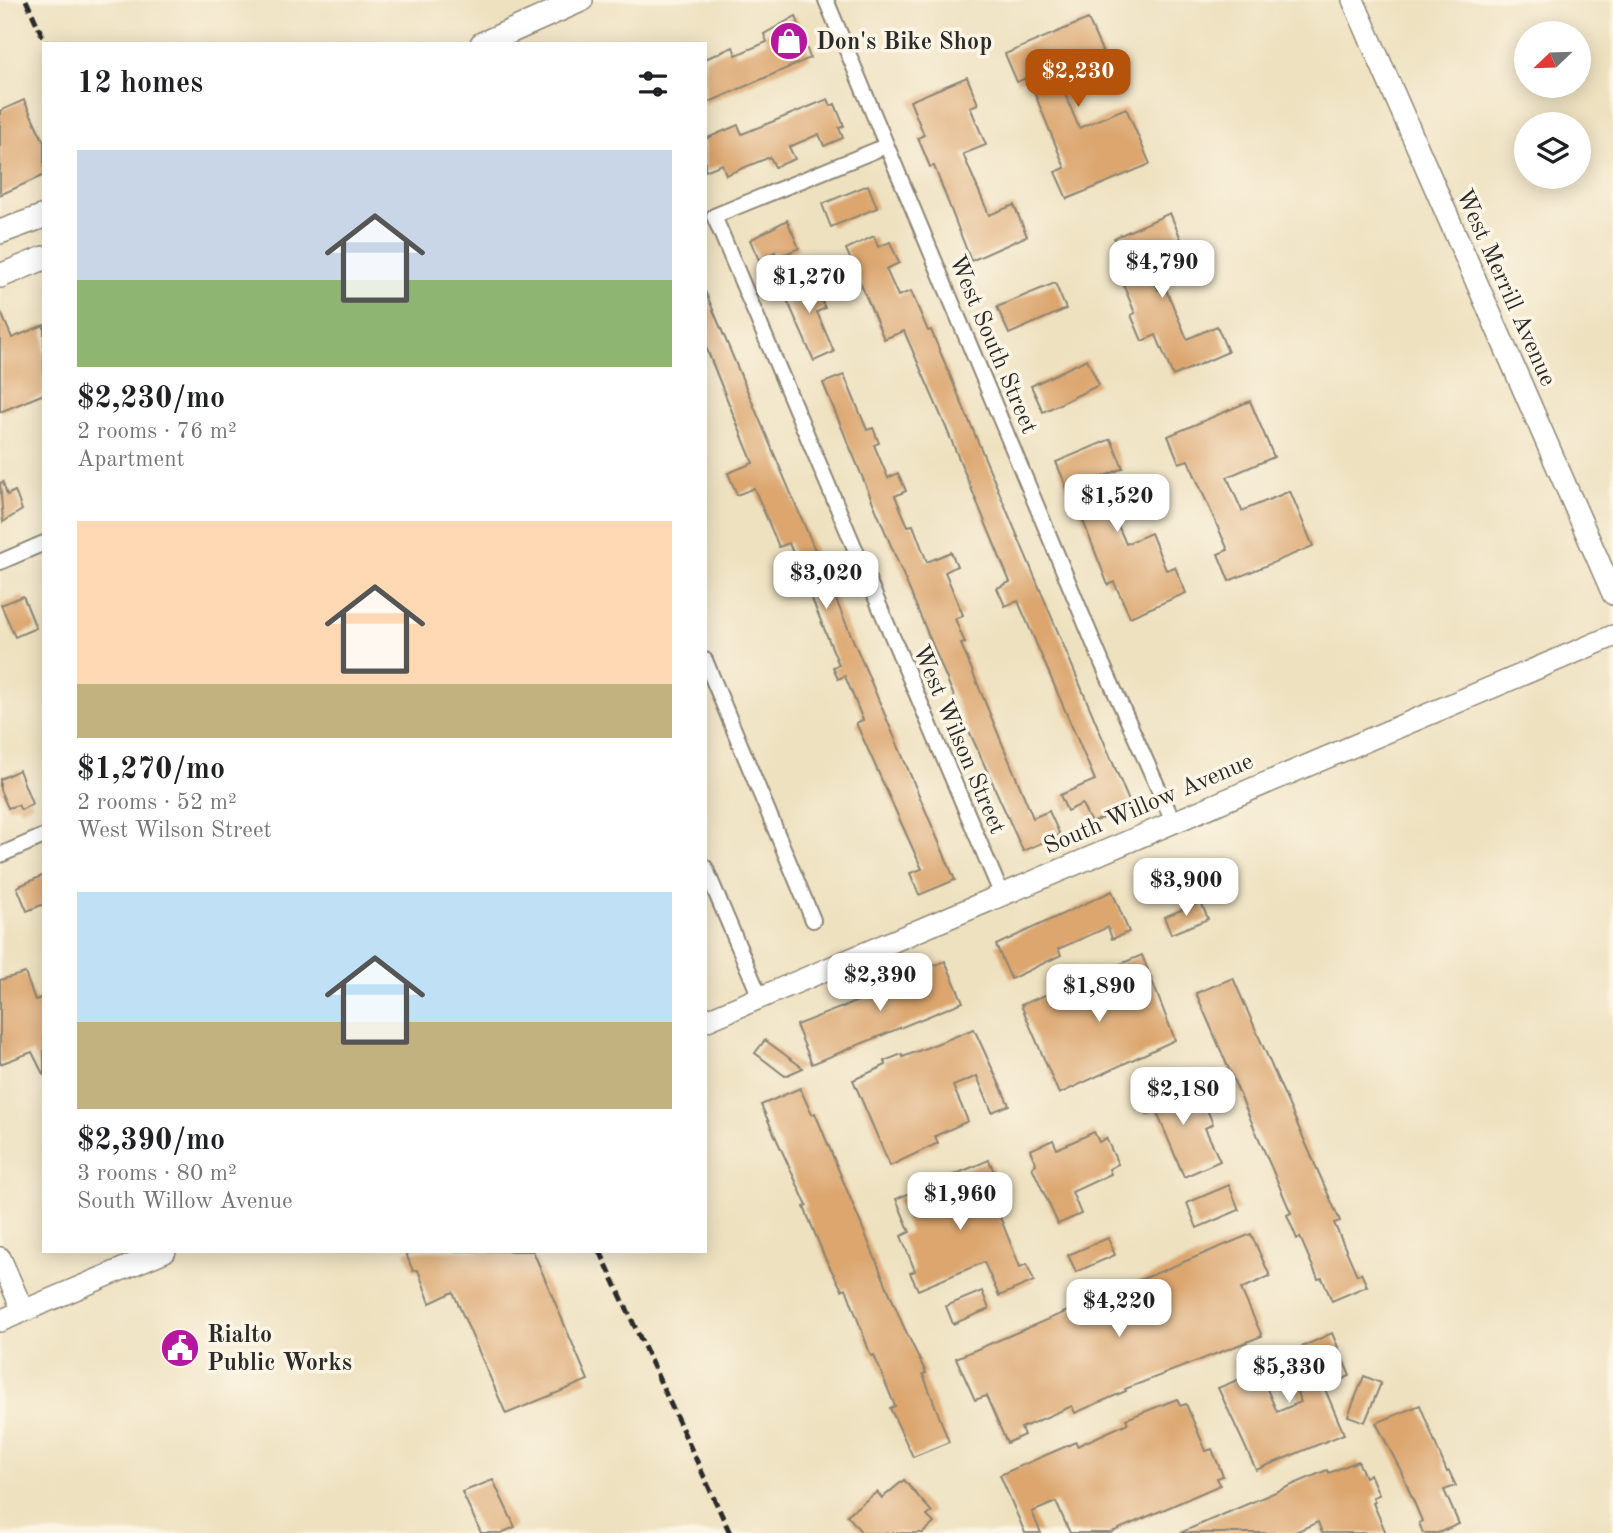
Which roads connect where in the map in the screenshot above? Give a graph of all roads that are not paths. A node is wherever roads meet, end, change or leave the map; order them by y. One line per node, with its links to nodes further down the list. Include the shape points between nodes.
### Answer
1 (826, 0): 5 (street, West South Street)
2 (1353, 0): 12 (street, West Merrill Avenue)
3 (567, 3): 4 (main road)
4 (486, 42)
5 (886, 145): 15 (street, West South Street, via 1102,663); 19 (street, West Wilson Street, via 714,216)
6 (42, 217): 7 (main road)
7 (0, 232)
8 (42, 259): 9 (main road)
9 (0, 276)
10 (42, 544): 11 (street)
11 (0, 562)
12 (1613, 594)
13 (1613, 636): 15 (street, South Willow Avenue)
14 (707, 665): 20 (street)
15 (1173, 821): 19 (street, South Willow Avenue)
16 (42, 837): 17 (street)
17 (0, 855)
18 (707, 872): 21 (street)
19 (1001, 893): 21 (street, South Willow Avenue)
20 (813, 920)
21 (760, 997): 22 (street, South Willow Avenue)
22 (707, 1020)
23 (160, 1253): 25 (street)
24 (0, 1258): 25 (street)
25 (23, 1311): 26 (street)
26 (0, 1321)

